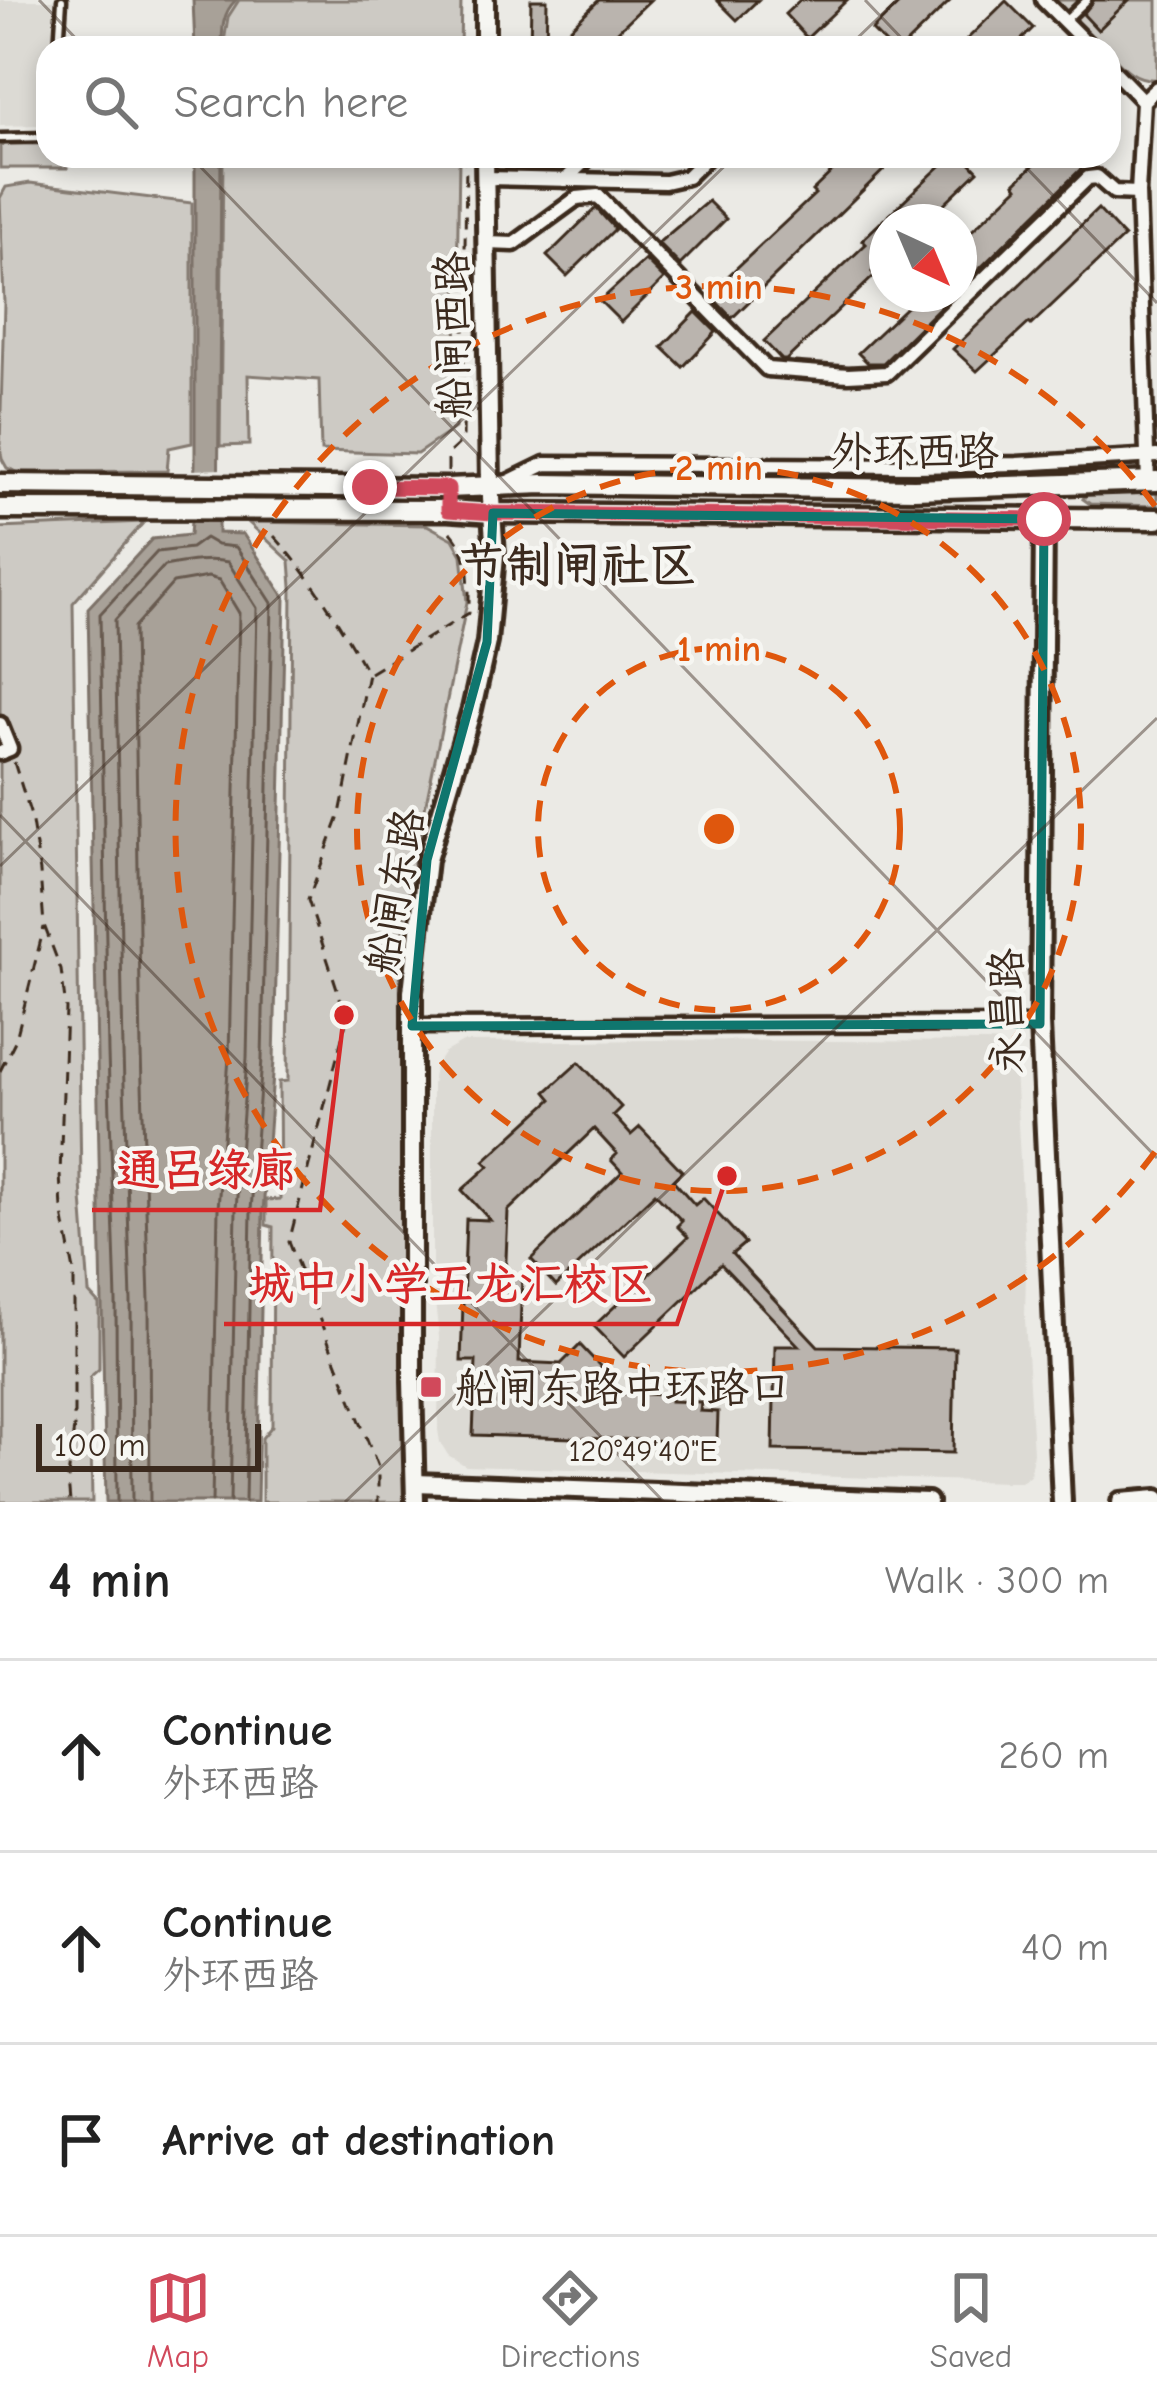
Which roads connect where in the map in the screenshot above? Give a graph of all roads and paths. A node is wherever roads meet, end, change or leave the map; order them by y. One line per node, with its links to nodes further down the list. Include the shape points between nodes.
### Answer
1 (62, 0): 6 (lane)
2 (485, 0): 7 (street)
3 (1043, 0): 5 (street)
4 (1087, 0): 5 (lane)
5 (1065, 22): 8 (street)
6 (60, 36)
7 (485, 36)
8 (1079, 36)
9 (1121, 78): 11 (street)
10 (1157, 88): 11 (street)
11 (1143, 101): 20 (street)
12 (36, 137): 13 (lane)
13 (0, 138)
14 (466, 168): 29 (path, via 463,440 448,454)
15 (484, 168): 18 (street, 船闸西路)
16 (578, 168): 19 (street)
17 (696, 168): 19 (street, via 665,182)
18 (484, 178): 19 (street); 21 (street, 船闸西路)
19 (565, 180)
20 (1138, 193): 21 (street, via 1088,178 887,373 767,369 598,196 577,199 514,244); 23 (street)
21 (487, 243): 28 (street, 船闸西路)
22 (1157, 317): 23 (street)
23 (1143, 326): 24 (street)
24 (1151, 416): 25 (street)
25 (1152, 456): 26 (street); 28 (street, via 916,466 545,464)
26 (1153, 482): 28 (main road, 外环西路, via 914,489)
27 (0, 484): 29 (main road, 外环西路)
28 (496, 484): 29 (main road, 外环西路); 32 (street, 船闸西路)
29 (448, 488)
30 (0, 509): 31 (main road, 外环西路)
31 (448, 510): 32 (main road, 外环西路); 36 (path, via 448,531 466,559 469,613)
32 (493, 513): 33 (main road, 外环西路); 41 (street, 船闸东路, via 487,642 427,860)
33 (1044, 519): 34 (main road, 外环西路); 40 (street, 永昌路)
34 (1157, 519)
35 (274, 536): 36 (path, via 324,597)
36 (368, 674): 47 (path, via 340,814 308,900 347,1019 289,1242 378,1467)
37 (0, 724): 38 (street)
38 (5, 751): 39 (path, via 31,816)
39 (44, 925): 42 (path, via 16,1040); 46 (path, via 66,1010 59,1174 74,1271)
40 (1040, 1024): 41 (street); 50 (street, 永昌路)
41 (412, 1026): 43 (street, 船闸东路)
42 (0, 1071)
43 (416, 1483): 44 (street); 48 (street, 船闸东路)
44 (614, 1496): 49 (street)
45 (1157, 1499): 51 (street)
46 (70, 1502)
47 (378, 1502)
48 (416, 1502)
49 (928, 1502)
50 (1062, 1502)
51 (1121, 1502)

